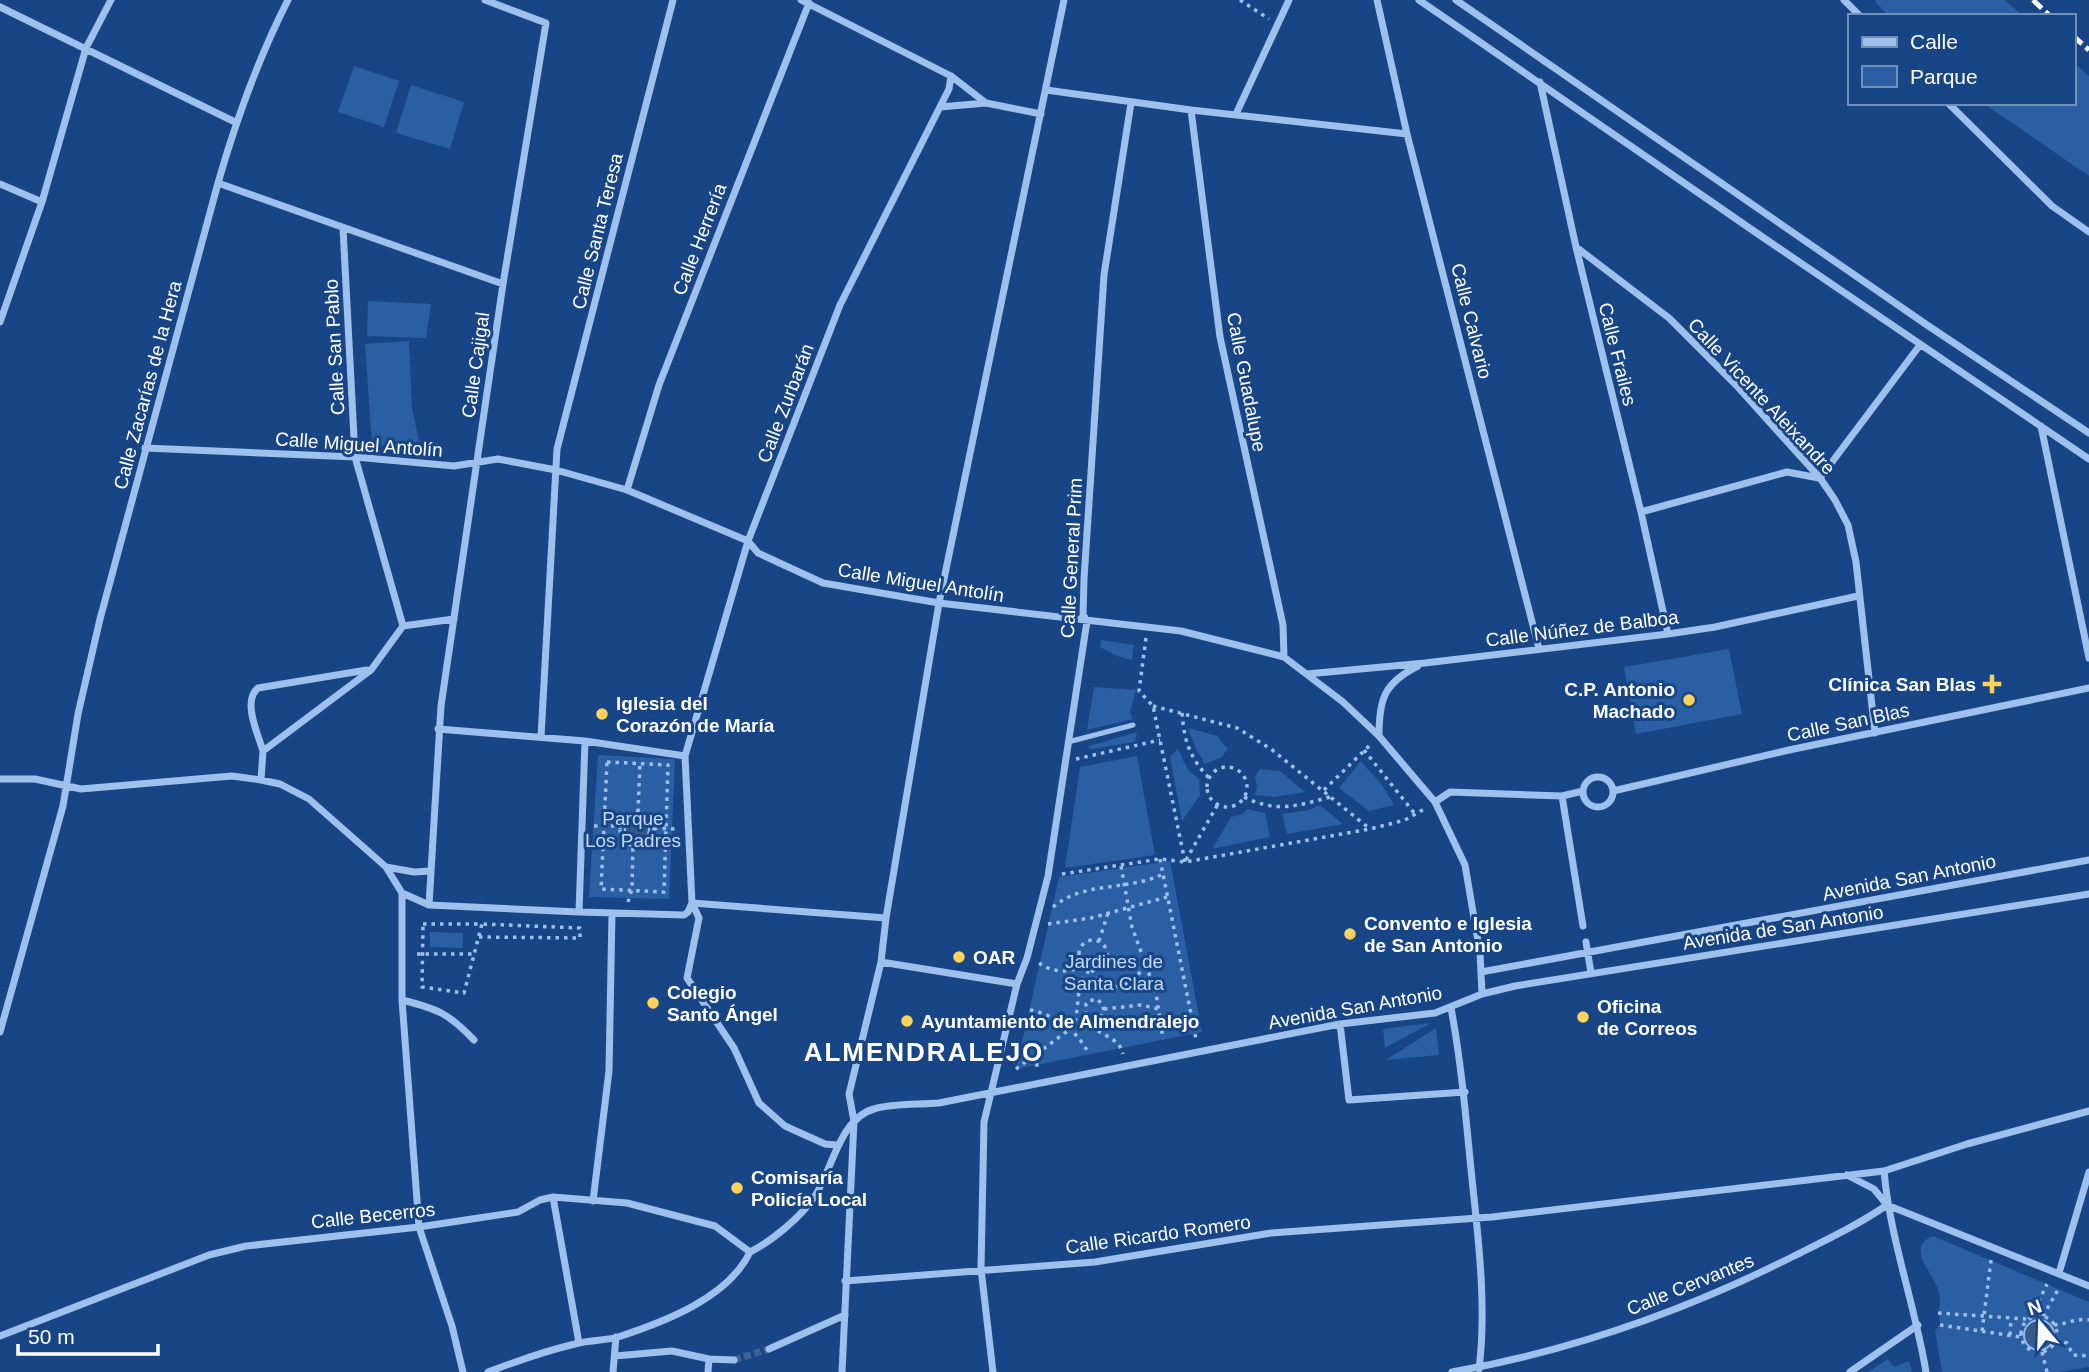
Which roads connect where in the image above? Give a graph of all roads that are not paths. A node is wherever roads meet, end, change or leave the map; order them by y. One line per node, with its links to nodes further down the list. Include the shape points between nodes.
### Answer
1 (111, 0): 15 (street)
2 (288, 0): 26 (street, Calle Zacarías de la Hera)
3 (485, 0): 34 (street, Calle Cajigal, via 546,23)
4 (673, 0): 43 (street, Calle Santa Teresa, via 557,449)
5 (801, 0): 12 (street)
6 (1064, 0): 18 (street)
7 (1290, 0): 25 (street)
8 (1377, 0): 27 (street, Calle Calvario)
9 (1419, 0): 17 (street)
10 (1456, 0): 38 (street)
11 (1844, 0): 14 (street)
12 (809, 4): 16 (street); 45 (street, Calle Herrería, via 659,385)
13 (0, 7): 15 (street)
14 (1858, 14)
15 (86, 48): 26 (street); 30 (street)
16 (951, 76): 19 (street); 22 (street, Calle Zurbarán)
17 (1539, 82): 33 (street, Calle Frailes); 36 (street)
18 (1046, 90): 20 (street); 24 (street)
19 (986, 103): 22 (street); 24 (street)
20 (1131, 103): 23 (street); 51 (street, Calle General Prim, via 1104,275 1084,579 1083,615)
21 (1950, 105): 32 (street, via 2052,206)
22 (940, 107): 47 (street, Calle Zurbarán, via 840,304)
23 (1191, 110): 25 (street); 55 (street, Calle Guadalupe, via 1220,337 1283,625)
24 (1041, 114): 49 (street)
25 (1236, 114): 27 (street)
26 (235, 122): 28 (street, Calle Zacarías de la Hera)
27 (1407, 134): 54 (street, Calle Calvario)
28 (218, 183): 31 (street); 39 (street, Calle Zacarías de la Hera)
29 (0, 184): 30 (street)
30 (42, 202): 35 (street)
31 (343, 228): 34 (street); 40 (street, Calle San Pablo)
32 (2089, 232)
33 (1576, 247): 44 (street, Calle Vicente Aleixandre, via 1669,318); 46 (street, Calle Frailes)
34 (503, 284): 42 (street, Calle Cajigal)
35 (0, 322)
36 (1920, 345): 37 (street); 44 (street)
37 (2041, 426): 41 (street); 56 (street)
38 (2089, 433)
39 (145, 448): 40 (street, Calle Miguel Antolín); 72 (street, Calle Zacarías de la Hera, via 100,619)
40 (355, 457): 42 (street, Calle Miguel Antolín, via 454,466); 52 (street, Calle San Pablo)
41 (2089, 459)
42 (477, 463): 43 (street, Calle Miguel Antolín, via 498,459); 50 (street, Calle Cajigal)
43 (556, 470): 45 (street, Calle Miguel Antolín); 65 (street, Calle Santa Teresa)
44 (1820, 478): 46 (street, via 1787,472); 48 (street, Calle Vicente Aleixandre, via 1848,525)
45 (627, 490): 47 (street, Calle Miguel Antolín)
46 (1641, 512): 53 (street, Calle Frailes)
47 (748, 541): 49 (street, Calle Miguel Antolín, via 758,553 823,583); 69 (street, Calle Zurbarán)
48 (1858, 596): 53 (street, Calle Núñez de Balboa); 63 (street, Calle Vicente Aleixandre)
49 (939, 603): 51 (street, Calle Miguel Antolín); 86 (street)
50 (454, 618): 52 (street); 62 (street, Calle Cajigal)
51 (1087, 621): 55 (street, Calle Miguel Antolín, via 1181,631); 67 (street, Calle General Prim)
52 (403, 626): 58 (street)
53 (1668, 634): 54 (street, Calle Núñez de Balboa)
54 (1539, 649): 57 (street, Calle Núñez de Balboa)
55 (1284, 657): 59 (street, Calle Miguel Antolín)
56 (2089, 658)
57 (1425, 663): 59 (street, Calle Núñez de Balboa); 64 (street, via 1406,673 1383,695)
58 (371, 670): 68 (street); 68 (street, via 258,688 250,702)
59 (1307, 674): 64 (street, Calle Miguel Antolín)
60 (2089, 688): 63 (street, Calle San Blas)
61 (1133, 725): 67 (lane)
62 (439, 729): 65 (street); 79 (street, Calle Cajigal)
63 (1875, 733): 74 (street, Calle San Blas)
64 (1379, 736): 76 (street, Calle Miguel Antolín)
65 (541, 737): 66 (street)
66 (585, 741): 69 (street); 84 (street)
67 (1068, 742): 93 (street, Calle General Prim, via 1048,876)
68 (263, 751): 71 (street)
69 (685, 756): 82 (street, Calle Zurbarán)
70 (0, 779): 72 (street, via 35,779)
71 (261, 780): 72 (street, via 232,776); 78 (street, via 309,799)
72 (64, 787): 98 (street, Calle Zacarías de la Hera, via 63,806)
73 (1583, 791): 74 (street, via 1588,780 1598,777 1609,781); 74 (street, Calle San Blas, via 1586,802 1597,808 1609,803); 75 (street)
74 (1614, 791)
75 (1562, 796): 76 (street, via 1450,792); 87 (street)
76 (1435, 802): 91 (street, Calle Miguel Antolín, via 1465,865)
77 (2089, 860): 89 (street, Avenida San Antonio)
78 (386, 867): 79 (street); 80 (street)
79 (431, 871): 83 (street, Calle Cajigal)
80 (402, 892): 83 (street); 95 (street)
81 (2089, 894): 92 (street, Avenida de San Antonio)
82 (692, 904): 85 (street, via 688,912 676,916); 86 (street); 104 (street, Calle Zurbarán, via 699,918 687,978 734,1048 759,1104 785,1126 825,1144)
83 (429, 905): 84 (street)
84 (579, 912): 85 (street)
85 (611, 913): 109 (street, via 609,1071)
86 (886, 918): 90 (street)
87 (1583, 926)
88 (1586, 942): 89 (street)
89 (1587, 953): 91 (street, Avenida San Antonio); 92 (street)
90 (881, 962): 93 (street); 103 (street, via 849,1094)
91 (1481, 972): 94 (street)
92 (1591, 974): 94 (street, Avenida de San Antonio)
93 (1017, 984): 100 (street, Calle General Prim)
94 (1482, 994): 96 (street, Avenida San Antonio)
95 (402, 1000): 99 (street, via 443,1013); 112 (street)
96 (1451, 1007): 97 (street, Avenida San Antonio, via 1435,1013); 101 (street)
97 (1340, 1024): 100 (street, Avenida San Antonio); 101 (street, via 1349,1100)
98 (0, 1032)
99 (474, 1040)
100 (992, 1092): 103 (street, Avenida San Antonio, via 872,1109); 114 (street, Calle General Prim, via 984,1122)
101 (1465, 1092): 111 (street)
102 (2089, 1111): 105 (street, Calle Ricardo Romero)
103 (854, 1121): 104 (street); 116 (street)
104 (837, 1144): 113 (street, via 814,1198 772,1240)
105 (1884, 1171): 107 (street, Calle Ricardo Romero); 110 (street)
106 (2089, 1172): 115 (street)
107 (1847, 1175): 110 (street, via 1874,1189); 111 (street, Calle Ricardo Romero)
108 (553, 1197): 109 (street, Calle Becerros); 112 (street, Calle Becerros, via 518,1212); 122 (street)
109 (593, 1201): 113 (street, Calle Becerros, via 626,1203 715,1226)
110 (1887, 1205): 115 (street); 119 (street); 127 (street, Calle Cervantes, via 1865,1221 1668,1314)
111 (1476, 1217): 114 (street, Calle Ricardo Romero, via 1271,1233 1095,1262); 127 (street)
112 (419, 1227): 120 (street, Calle Becerros, via 283,1241 209,1255); 128 (street)
113 (750, 1252): 121 (street, via 724,1286 704,1300)
114 (981, 1269): 116 (street, Calle Ricardo Romero); 133 (street, Calle General Prim)
115 (2059, 1273): 117 (street)
116 (845, 1281): 118 (street)
117 (2089, 1286)
118 (845, 1315): 123 (street); 132 (street)
119 (1918, 1325): 135 (street); 136 (street)
120 (0, 1335)
121 (617, 1337): 122 (street); 124 (street)
122 (579, 1343): 129 (street)
123 (769, 1349)
124 (615, 1356): 125 (street, via 672,1352); 130 (street)
125 (709, 1359): 126 (street); 131 (street)
126 (734, 1360)
127 (1479, 1370): 134 (street, Calle Cervantes)
128 (463, 1372)
129 (488, 1372)
130 (613, 1372)
131 (708, 1372)
132 (842, 1372)
133 (993, 1372)
134 (1452, 1372)
135 (1850, 1372)
136 (1926, 1372)

